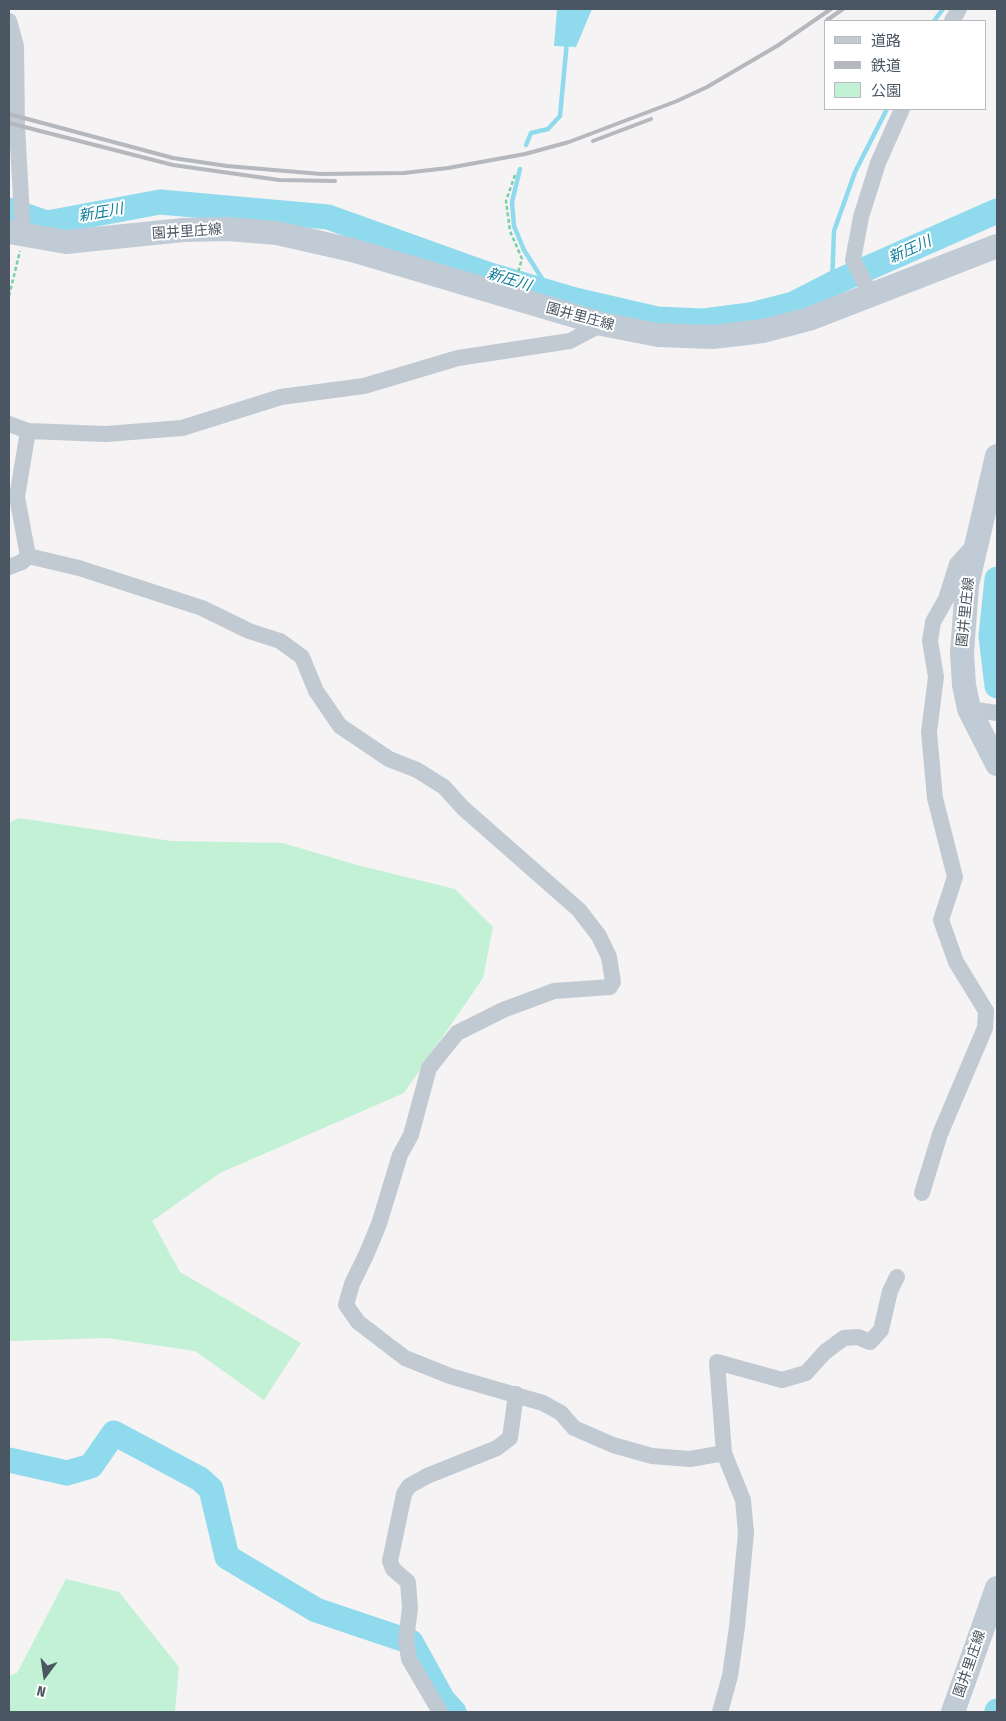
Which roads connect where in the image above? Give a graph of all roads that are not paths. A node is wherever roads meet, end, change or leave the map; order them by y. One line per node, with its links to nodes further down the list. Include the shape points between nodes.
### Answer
1 (960, 9): 2 (street)
2 (953, 20)
3 (9, 21): 5 (street, via 16,46)
4 (902, 110): 7 (street, via 887,141 861,216 853,260)
5 (18, 226): 8 (main road, 園井里庄線, via 66,242 183,230 277,233 352,250)
6 (997, 246): 7 (main road, 園井里庄線)
7 (869, 293): 8 (main road, 園井里庄線, via 800,322 763,331 713,337 658,336)
8 (602, 324): 10 (street, via 570,341 458,358 364,386 281,398 182,428 106,434)
9 (9, 424): 10 (street)
10 (28, 431): 13 (street, via 17,497)
11 (997, 456): 12 (main road, 園井里庄線)
12 (977, 542): 15 (main road, 園井里庄線, via 963,616 963,677); 17 (street, via 956,564 946,599 933,622 930,641 936,677 929,732 935,798 955,877 940,920 956,962 986,1011 985,1028 940,1134)
13 (28, 556): 14 (street); 19 (street, via 79,568 202,608 249,632 280,641 302,657 316,691 340,726 389,759 417,770 444,787 463,808 579,910 599,936 609,957 610,987 554,992 503,1010 457,1033 429,1068 411,1134 400,1155 379,1224 346,1305 358,1322 405,1358 450,1376)
14 (9, 567)
15 (986, 712): 16 (main road, 園井里庄線)
16 (997, 764)
17 (922, 1193)
18 (897, 1277): 20 (street, via 881,1330 870,1342 858,1337 844,1338 825,1352 806,1373 782,1380 717,1362)
19 (516, 1394): 20 (street, via 543,1403 561,1413 574,1428 613,1445 652,1456 690,1459); 22 (street, via 510,1438 497,1448 427,1476 409,1486 404,1494 390,1562 408,1582 410,1608 406,1640 409,1660)
20 (724, 1453): 23 (street, via 743,1500 746,1533 737,1628 730,1676)
21 (997, 1588): 24 (main road, 園井里庄線)
22 (440, 1712)
23 (720, 1712)
24 (954, 1712)

